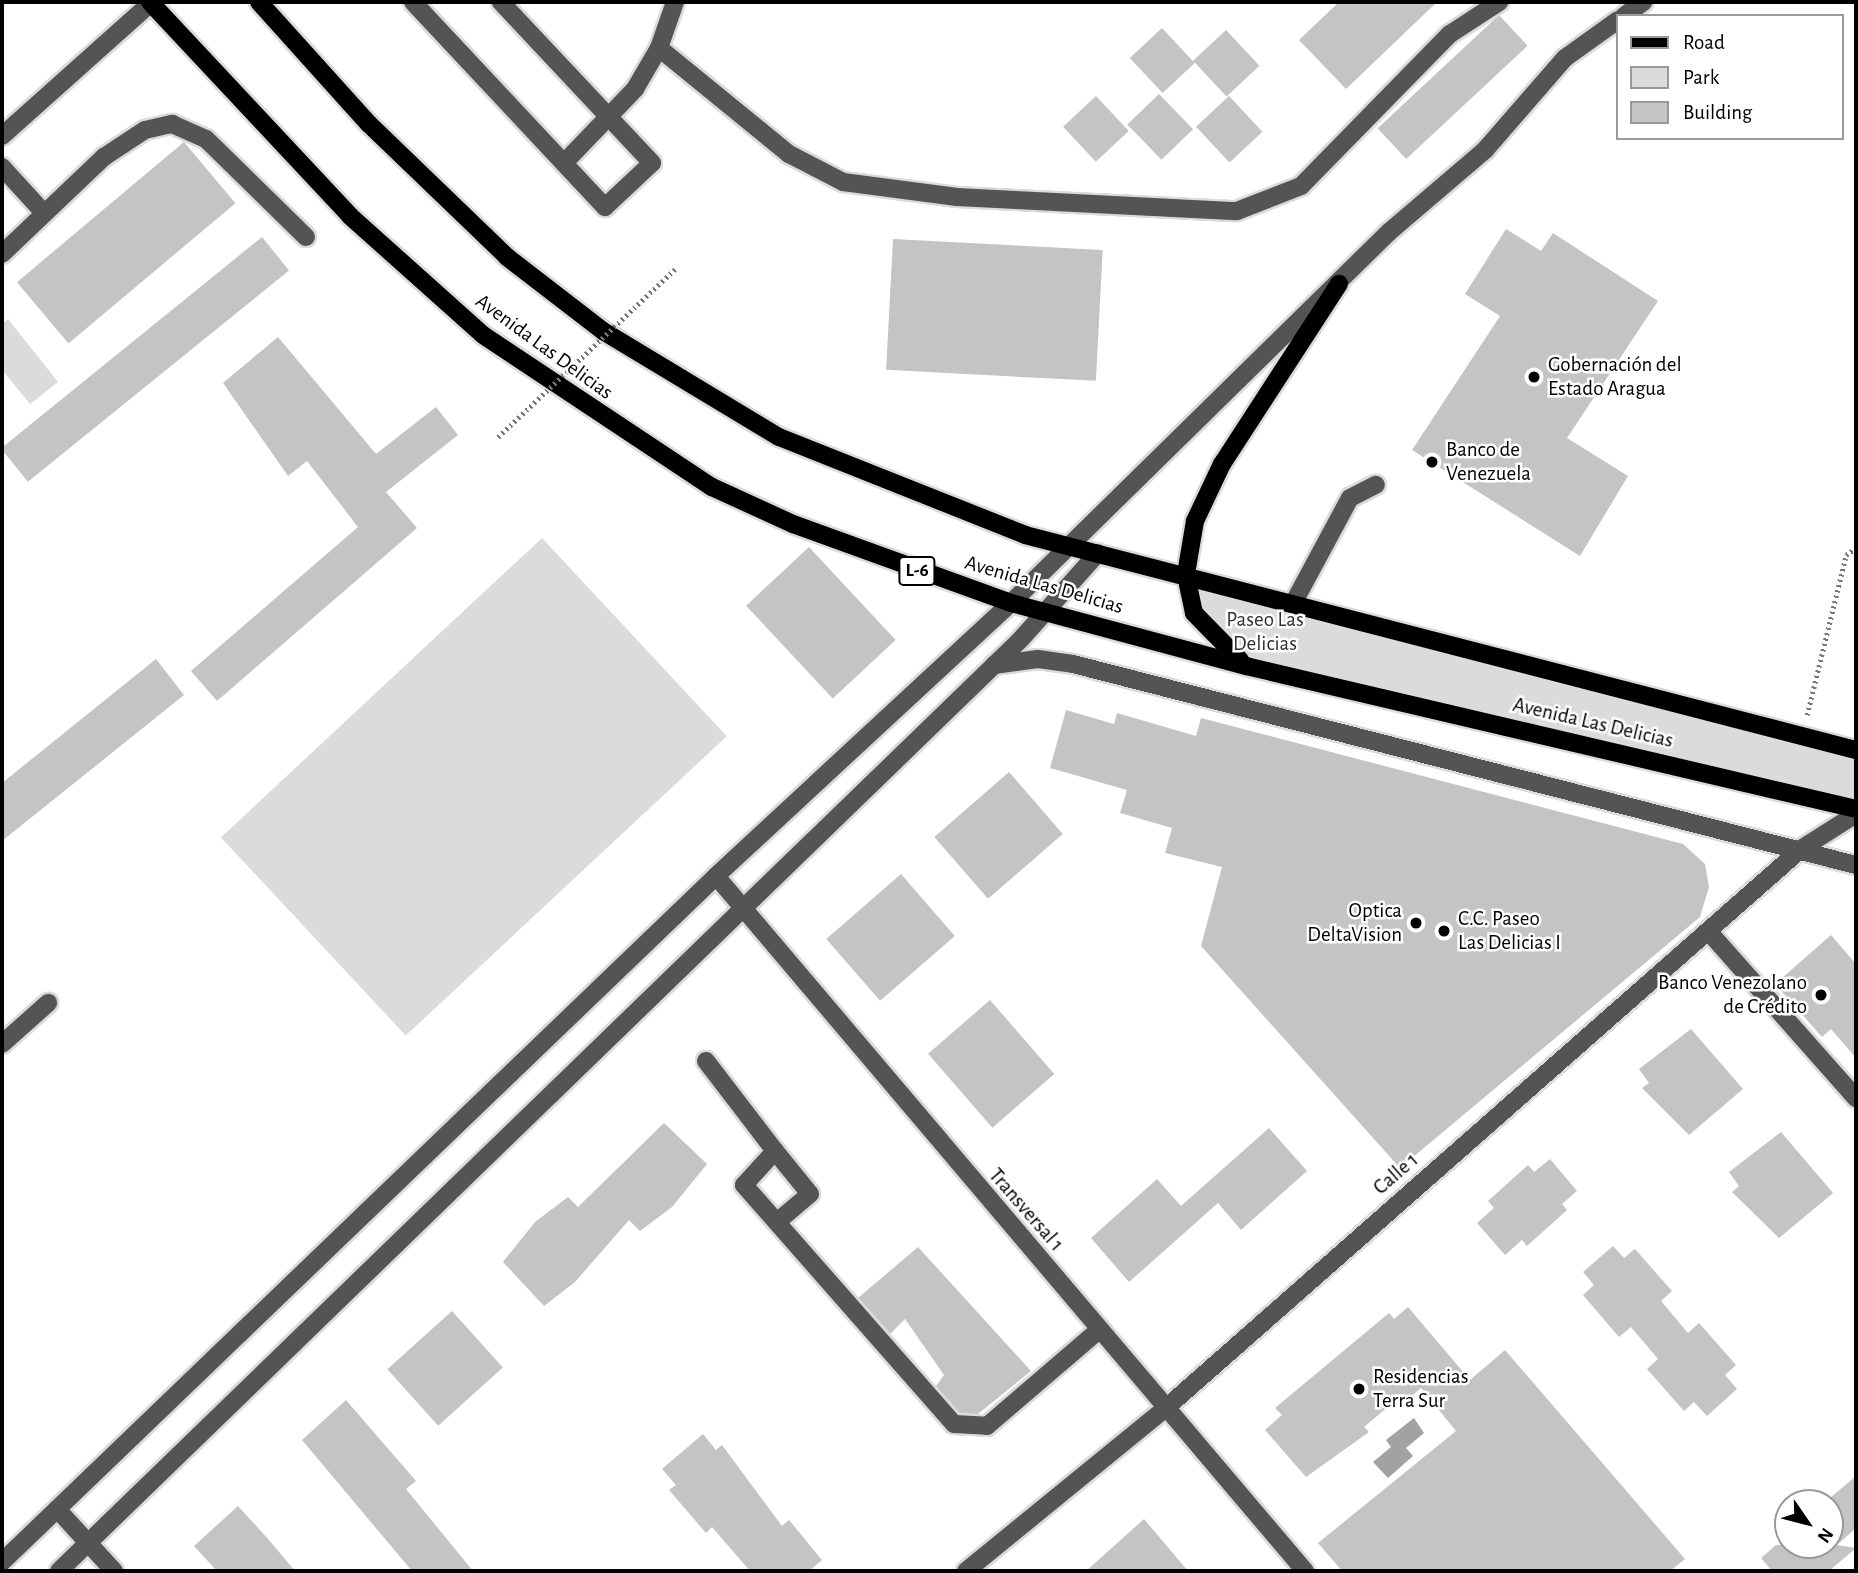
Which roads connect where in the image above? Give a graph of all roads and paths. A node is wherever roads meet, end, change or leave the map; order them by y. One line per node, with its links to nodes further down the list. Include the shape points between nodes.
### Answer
1 (150, 2): 12 (street); 27 (main road, Avenida Las Delicias / L-6, via 350,216 483,335 571,399 747,503)
2 (259, 2): 22 (main road, Avenida Las Delicias, via 369,124 507,257 603,331 779,437 874,480)
3 (413, 2): 13 (street)
4 (501, 2): 11 (street)
5 (675, 2): 10 (street)
6 (1499, 2): 10 (street, via 1450,34 1301,186 1271,203 1237,211 957,197 843,182 789,153)
7 (1643, 2): 8 (street)
8 (1627, 14)
9 (1616, 21): 19 (street, via 1565,58 1485,150)
10 (659, 48): 11 (street)
11 (610, 117): 13 (street); 13 (street, via 652,163 605,206)
12 (2, 136)
13 (564, 163)
14 (2, 167): 15 (street)
15 (44, 213): 16 (street, via 127,139 172,124 206,139); 17 (street)
16 (306, 237)
17 (2, 254)
18 (675, 269): 20 (path, bridge)
19 (1339, 284): 22 (street); 25 (main road, L-6, via 1222,464 1195,521)
20 (498, 437)
21 (1376, 485): 26 (street, via 1349,498)
22 (1068, 546): 24 (main road, Avenida Las Delicias); 27 (street)
23 (1856, 548): 31 (path, via 1846,555)
24 (1098, 552): 25 (main road, Avenida Las Delicias); 28 (street)
25 (1186, 574): 26 (main road, Avenida Las Delicias); 30 (main road, L-6, via 1194,613 1214,640)
26 (1294, 602): 31 (main road, Avenida Las Delicias)
27 (1011, 603): 28 (main road, Avenida Las Delicias / L-6); 36 (street)
28 (1046, 610): 29 (street); 30 (main road, Avenida Las Delicias / L-6)
29 (994, 665): 34 (street, via 1038,659 1073,664 1720,834); 37 (street)
30 (1246, 666): 33 (main road, Avenida Las Delicias / L-6)
31 (1801, 736): 32 (main road, Avenida Las Delicias)
32 (1856, 750)
33 (1856, 811): 34 (street, Calle 1)
34 (1801, 849): 35 (street); 38 (street, Calle 1)
35 (1856, 865)
36 (716, 876): 37 (street, Transversal 1); 47 (street)
37 (737, 908): 45 (street, Transversal 1); 48 (street)
38 (1709, 932): 42 (street); 46 (street, Calle 1)
39 (48, 1003): 40 (street)
40 (2, 1044)
41 (706, 1061): 43 (street)
42 (1856, 1098)
43 (775, 1151): 44 (street, via 744,1182); 44 (street, via 810,1194)
44 (778, 1221): 45 (street, via 954,1424 987,1426)
45 (1099, 1330): 46 (street, Transversal 1)
46 (1167, 1407): 52 (street, Calle 1); 53 (street, Transversal 1)
47 (57, 1509): 48 (street); 49 (street)
48 (89, 1542): 50 (street); 51 (street)
49 (2, 1562)
50 (59, 1571)
51 (114, 1571)
52 (966, 1571)
53 (1305, 1571)

